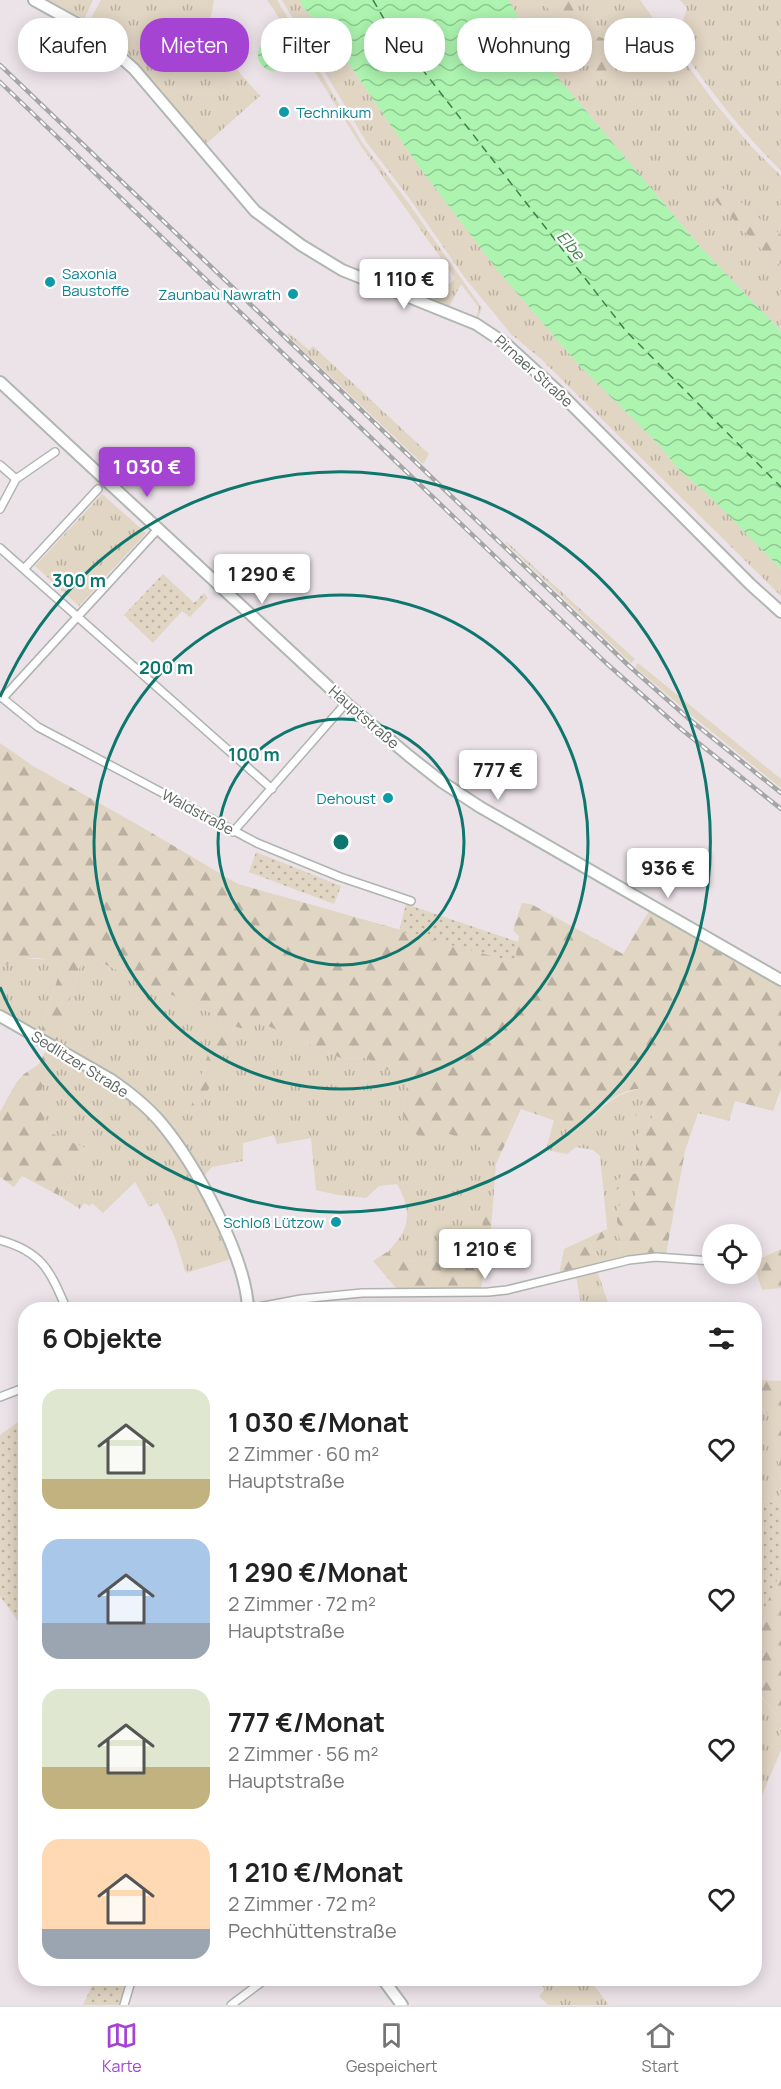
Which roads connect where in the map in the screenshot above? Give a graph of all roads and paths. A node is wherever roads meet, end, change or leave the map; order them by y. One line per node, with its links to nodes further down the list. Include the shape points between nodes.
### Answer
1 (34, 0): 11 (street, Pirnaer Straße, via 81,26 134,69 255,211 301,245 342,270 476,324 506,344)
2 (0, 382): 8 (street, Hauptstraße)
3 (55, 452): 5 (street)
4 (0, 465): 5 (street)
5 (16, 479): 7 (street)
6 (98, 489): 10 (street)
7 (0, 509)
8 (159, 528): 12 (street); 14 (street, Hauptstraße)
9 (0, 548): 10 (street)
10 (24, 569): 12 (street)
11 (781, 612)
12 (77, 616): 13 (street); 15 (street)
13 (2, 697): 16 (street, Waldstraße, via 38,727)
14 (346, 703): 15 (street); 18 (street, Hauptstraße, via 442,782 480,807)
15 (272, 789): 16 (street)
16 (233, 831): 17 (street, Waldstraße, via 340,878)
17 (411, 901)
18 (781, 980)
19 (0, 1016): 23 (street, Sedlitzer Straße, via 110,1080 162,1124 217,1212 242,1276)
20 (0, 1240): 22 (street, via 30,1251 42,1263)
21 (702, 1260): 24 (street, via 642,1258 488,1293 351,1294)
22 (63, 1302)
23 (247, 1302)
24 (285, 1302)
25 (18, 1390): 26 (street)
26 (0, 1397)
27 (130, 1986): 30 (street)
28 (256, 1986): 31 (street)
29 (388, 1986): 32 (street)
30 (124, 2005)
31 (231, 2005)
32 (402, 2005)

